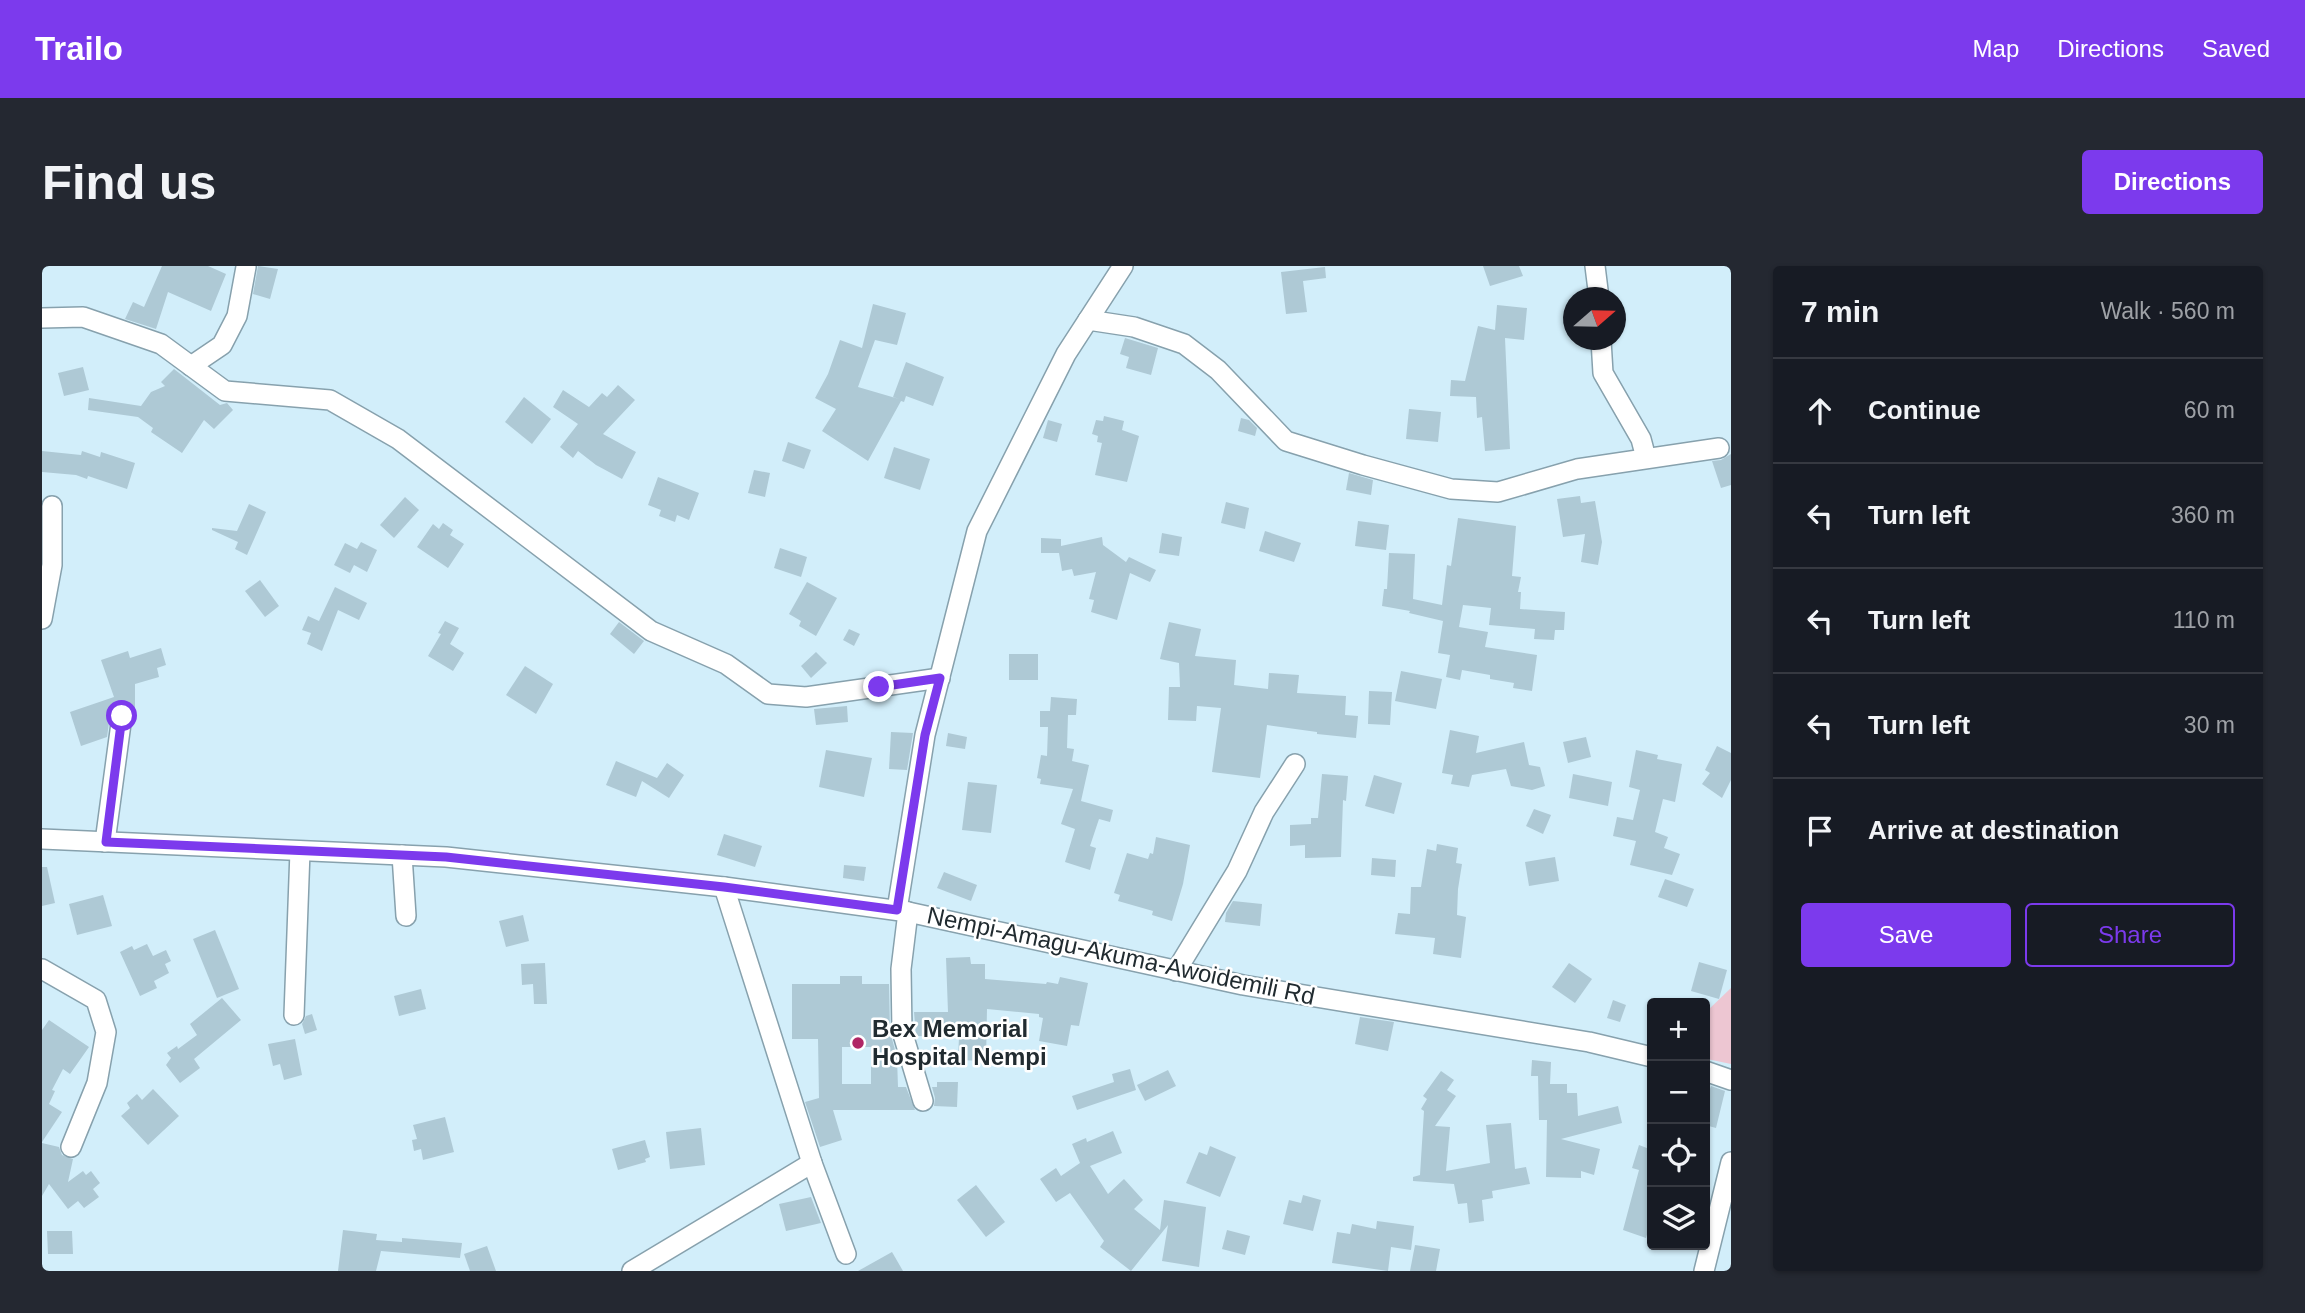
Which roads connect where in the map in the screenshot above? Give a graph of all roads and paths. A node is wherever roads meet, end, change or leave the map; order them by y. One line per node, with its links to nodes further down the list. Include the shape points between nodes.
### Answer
1 (1123, 266): 6 (street)
2 (1595, 266): 4 (street)
3 (246, 267): 8 (street, via 237,316 222,345)
4 (1598, 287)
5 (42, 318): 8 (street, via 82,317 161,344)
6 (1088, 320): 10 (street, via 1134,327 1184,344 1218,370 1286,441 1451,489 1498,492 1577,469); 13 (street, via 1066,354 977,531)
7 (1601, 350): 10 (street, via 1602,373 1642,439)
8 (191, 366): 13 (street, via 225,391 330,400 398,439 651,631 726,664 768,694 806,697)
9 (1719, 448): 10 (street)
10 (1646, 458)
11 (52, 506): 12 (street, via 52,565)
12 (42, 619)
13 (940, 678): 21 (street, via 925,735)
14 (122, 716): 17 (street)
15 (1295, 764): 24 (street)
16 (42, 839): 17 (street, Nempi-Amagu-Akuma-Awoidemili Rd)
17 (106, 842): 18 (street, Nempi-Amagu-Akuma-Awoidemili Rd)
18 (300, 850): 19 (street, Nempi-Amagu-Akuma-Awoidemili Rd); 25 (street)
19 (402, 855): 20 (street, Nempi-Amagu-Akuma-Awoidemili Rd); 22 (street)
20 (724, 887): 21 (street, Nempi-Amagu-Akuma-Awoidemili Rd); 32 (street)
21 (902, 911): 24 (street, Nempi-Amagu-Akuma-Awoidemili Rd); 29 (street, via 902,1031)
22 (406, 916)
23 (42, 969): 30 (street, via 96,1000 106,1032 97,1083)
24 (1176, 971): 26 (street, Nempi-Amagu-Akuma-Awoidemili Rd)
25 (294, 1015)
26 (1647, 1056)
27 (1710, 1073): 28 (street)
28 (1731, 1080)
29 (923, 1101)
30 (71, 1147)
31 (1731, 1162): 35 (street)
32 (811, 1163): 33 (street); 34 (street)
33 (846, 1254)
34 (632, 1271)
35 (1704, 1271)

